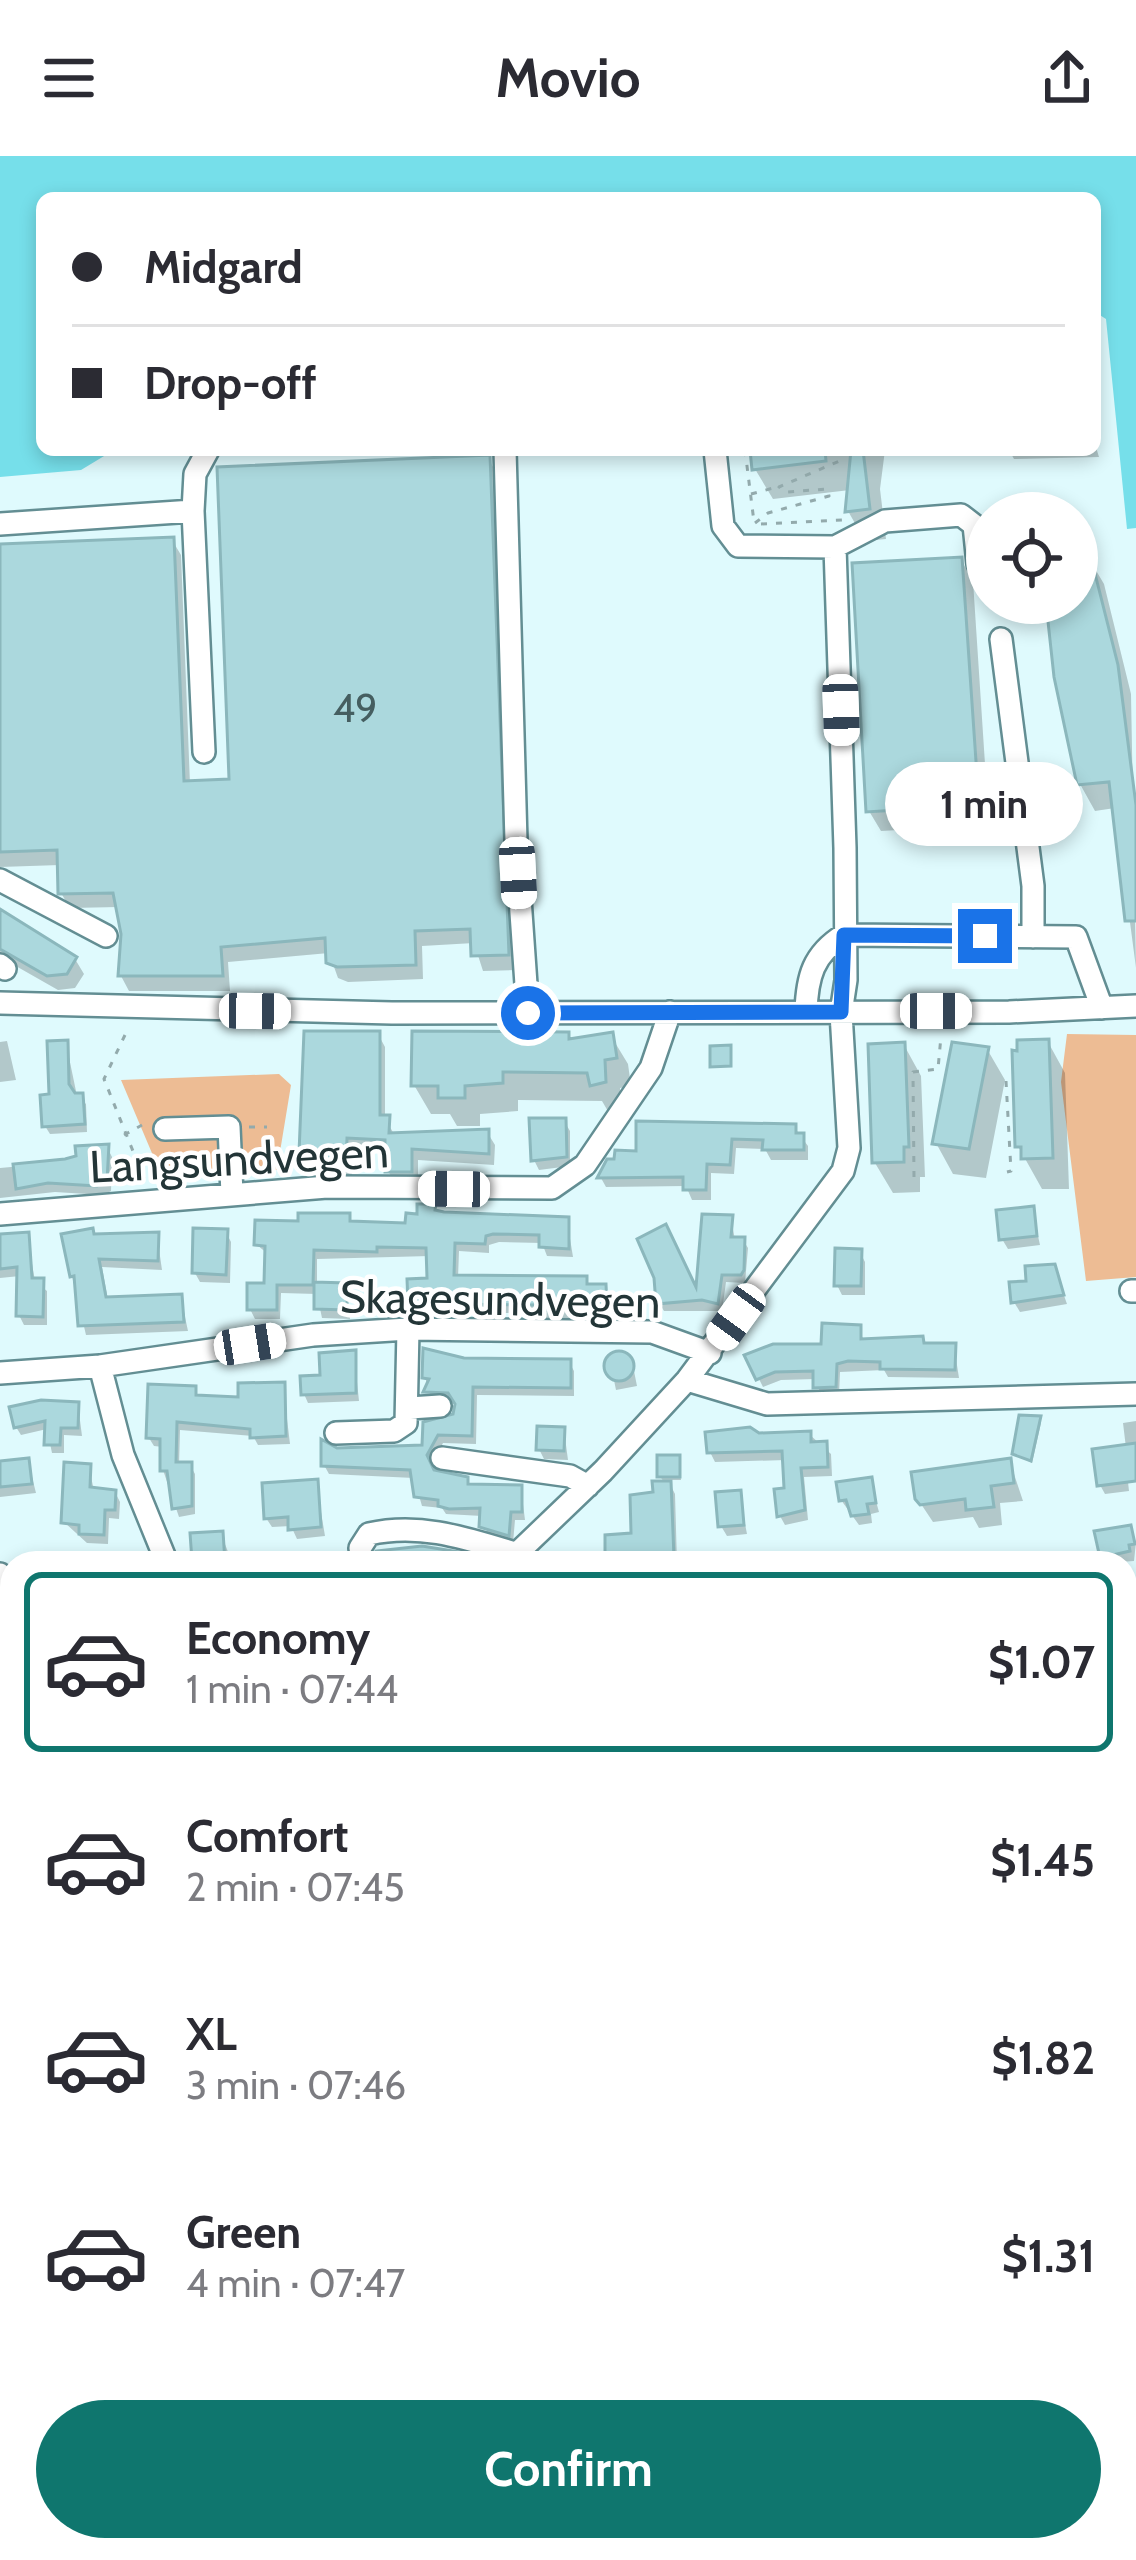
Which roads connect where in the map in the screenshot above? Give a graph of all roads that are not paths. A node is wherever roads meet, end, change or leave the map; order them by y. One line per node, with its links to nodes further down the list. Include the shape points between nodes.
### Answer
1 (205, 456): 4 (street)
2 (505, 456): 20 (street)
3 (716, 456): 7 (street, via 723,526 738,546)
4 (193, 511): 6 (street); 9 (street)
5 (966, 519): 7 (street, via 885,521)
6 (0, 524)
7 (835, 547): 11 (street)
8 (1001, 639): 13 (street)
9 (203, 752)
10 (0, 880): 12 (street)
11 (844, 935): 13 (street); 18 (street, via 822,949 807,981); 19 (street)
12 (106, 936)
13 (1033, 937): 16 (street, via 1076,937)
14 (0, 1003): 20 (street)
15 (1136, 1006): 16 (street)
16 (1102, 1008): 19 (street)
17 (670, 1012): 18 (street); 20 (street); 22 (street, Langsundvegen, via 651,1068 585,1165 559,1186)
18 (806, 1012): 19 (street)
19 (841, 1012): 25 (street, via 849,1148 842,1172)
20 (528, 1013)
21 (165, 1130): 22 (street, via 229,1127)
22 (232, 1194): 23 (street, Langsundvegen)
23 (0, 1214)
24 (408, 1329): 25 (street, Skagesundvegen, via 652,1332); 26 (street, Skagesundvegen); 31 (street)
25 (710, 1353): 28 (street)
26 (100, 1366): 27 (street, Skagesundvegen); 35 (street, via 123,1455)
27 (0, 1373)
28 (687, 1380): 29 (street, via 767,1405); 34 (street)
29 (1136, 1394)
30 (440, 1406): 31 (street)
31 (410, 1408): 32 (street, via 398,1430)
32 (336, 1432)
33 (442, 1459): 34 (street, via 557,1474)
34 (588, 1486): 38 (street)
35 (161, 1551)
36 (360, 1551): 37 (street, via 369,1534 388,1529 442,1532)
37 (493, 1551)
38 (519, 1551)

